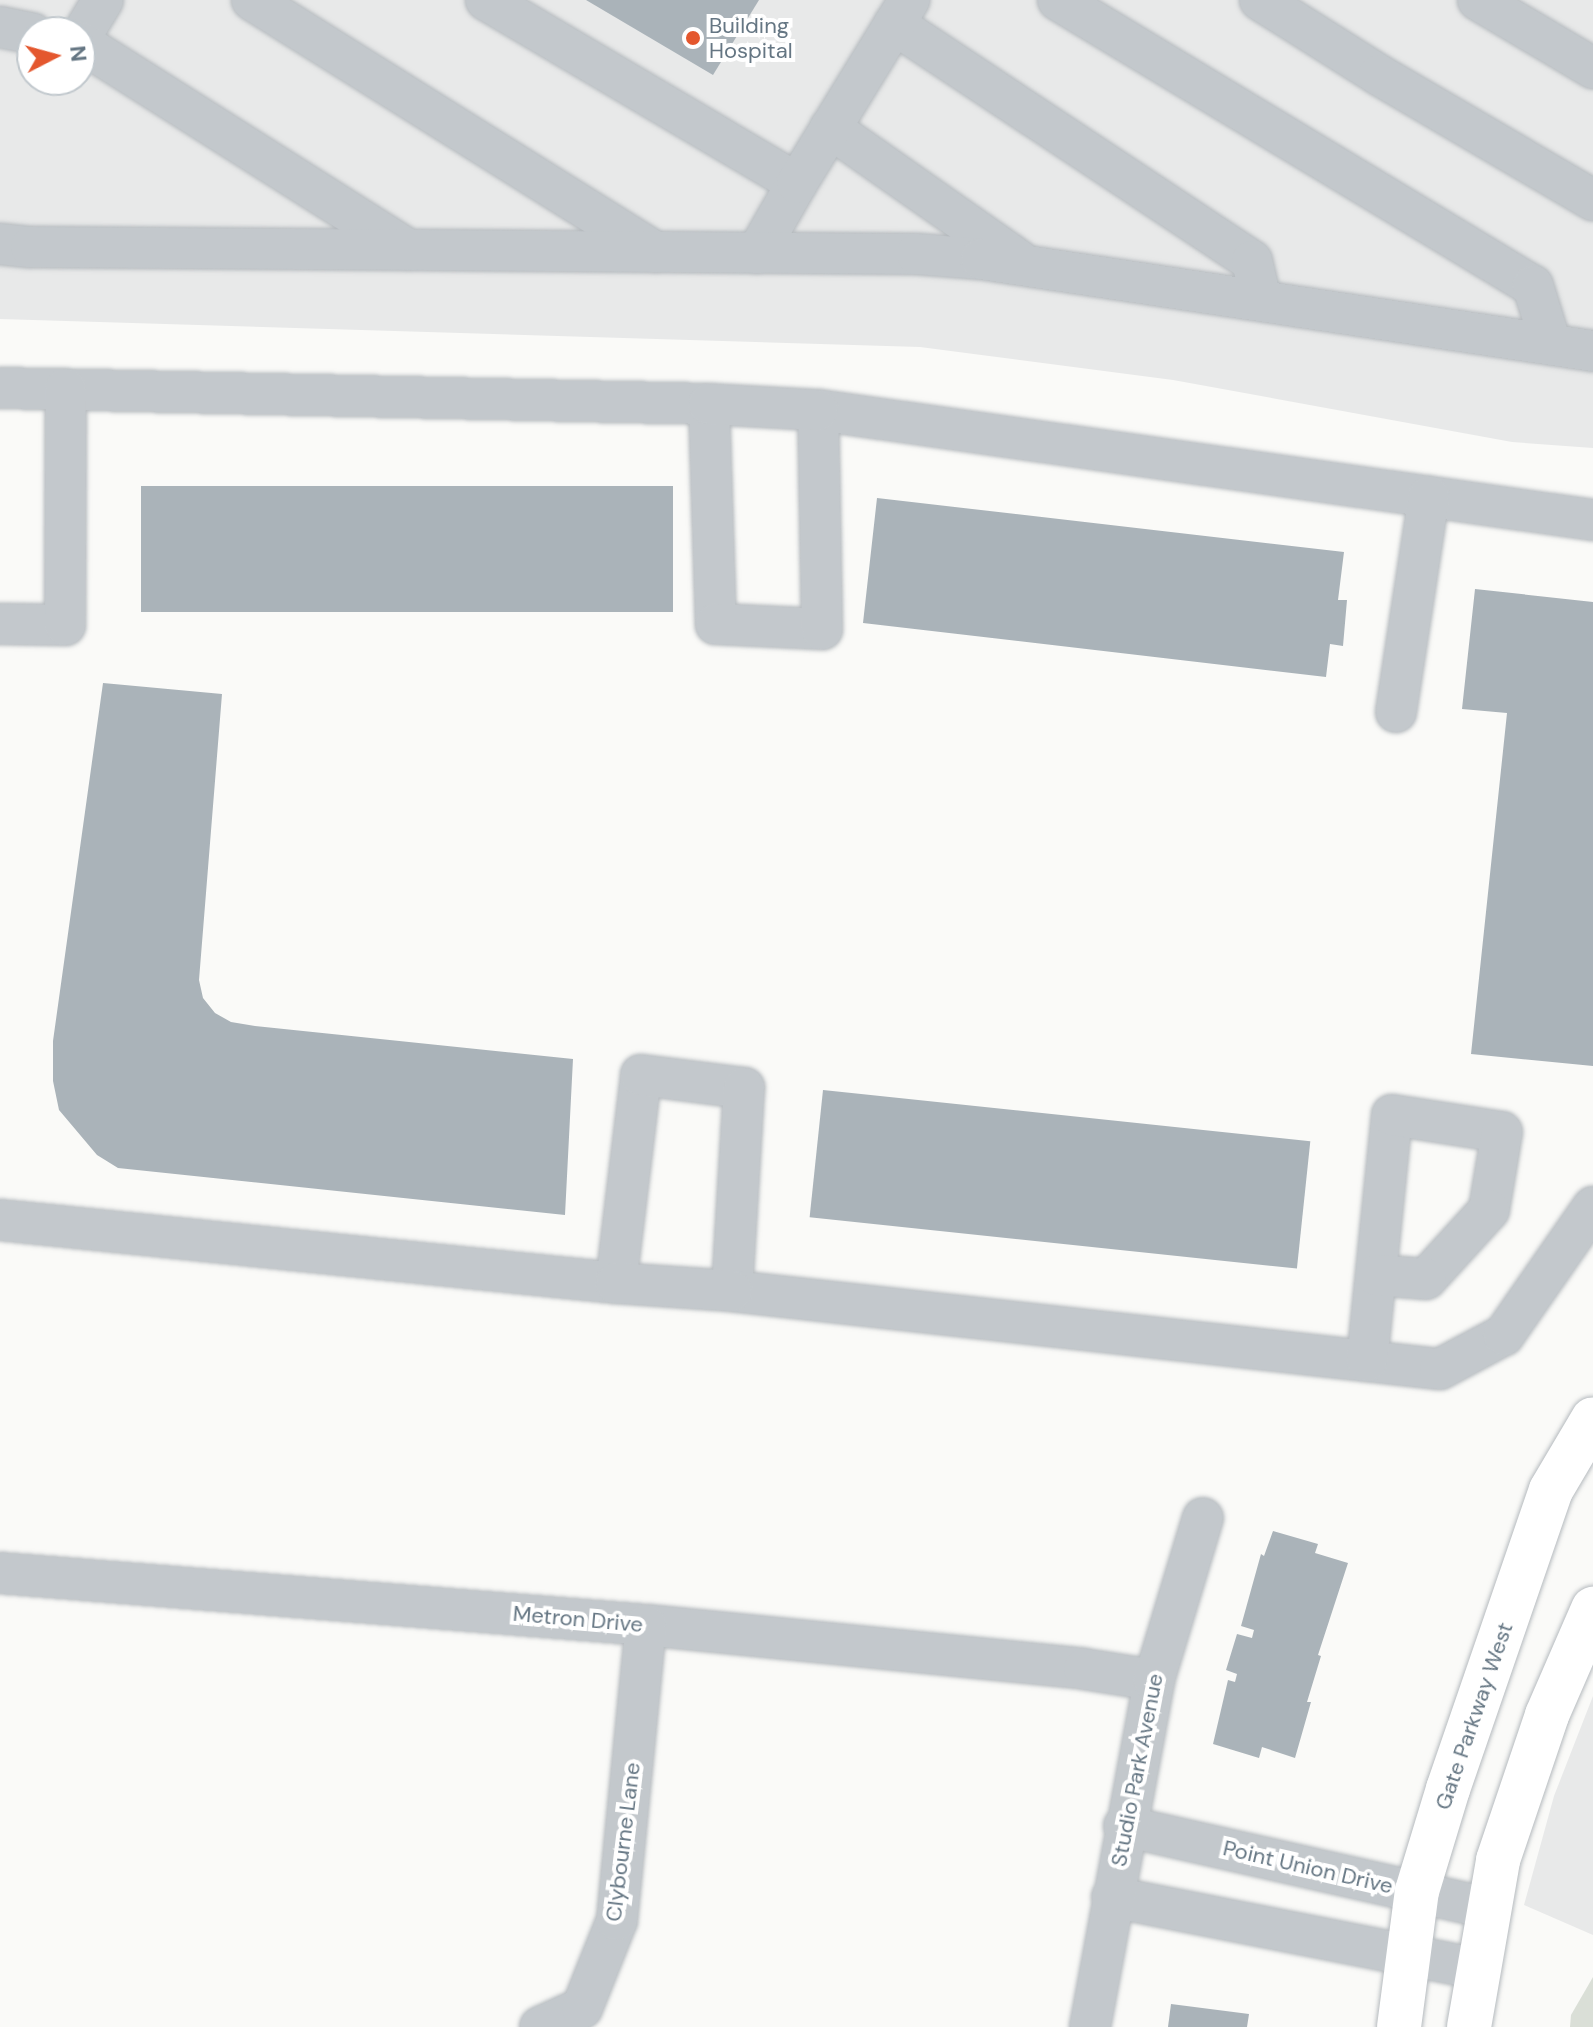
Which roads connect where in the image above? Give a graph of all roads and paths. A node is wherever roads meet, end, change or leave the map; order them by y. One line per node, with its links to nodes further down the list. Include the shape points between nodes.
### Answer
1 (252, 0): 14 (street)
2 (486, 0): 10 (street)
3 (1058, 0): 18 (street, via 1533,286)
4 (1260, 0): 11 (street)
5 (1478, 0): 8 (street)
6 (902, 12): 9 (street); 17 (street, via 1252,261)
7 (96, 50): 13 (street)
8 (1593, 68)
9 (830, 128): 10 (street); 16 (street)
10 (797, 183): 15 (street)
11 (1593, 200)
12 (0, 244): 13 (street)
13 (409, 250): 14 (street)
14 (656, 252): 15 (street)
15 (757, 253): 16 (street, via 917,254)
16 (1024, 264): 17 (street)
17 (1261, 300): 18 (street)
18 (1551, 344): 19 (street)
19 (1593, 351)
20 (0, 388): 21 (street)
21 (66, 389): 22 (street); 26 (street, via 65,625)
22 (709, 404): 23 (street); 23 (street, via 716,624 822,629)
23 (818, 410): 24 (street)
24 (1429, 497): 25 (street); 27 (street)
25 (1593, 520)
26 (0, 624)
27 (1396, 712)
28 (1593, 1207): 33 (street, via 1504,1335 1440,1369)
29 (0, 1220): 31 (street)
30 (1376, 1275): 33 (street)
31 (616, 1283): 32 (street); 32 (street, via 641,1075 744,1088)
32 (732, 1291): 33 (street)
33 (1367, 1361)
34 (1593, 1419): 41 (main road, Gate Parkway West, via 1551,1490)
35 (1203, 1518): 39 (street, Studio Park Avenue)
36 (0, 1573): 38 (street, Metron Drive)
37 (1593, 1609): 43 (main road, via 1547,1715 1498,1860)
38 (646, 1625): 39 (street, Metron Drive); 46 (street, Clybourne Lane, via 617,1920 582,2008)
39 (1154, 1680): 40 (street, Studio Park Avenue)
40 (1124, 1826): 41 (street, Point Union Drive); 42 (street, Studio Park Avenue)
41 (1417, 1891): 43 (street, Point Union Drive); 44 (main road, Gate Parkway West)
42 (1112, 1897): 44 (street); 47 (street, Studio Park Avenue)
43 (1491, 1909): 45 (main road)
44 (1407, 1954): 45 (street); 48 (main road, Gate Parkway West)
45 (1478, 1969): 49 (main road)
46 (540, 2027)
47 (1090, 2027)
48 (1399, 2027)
49 (1469, 2027)

